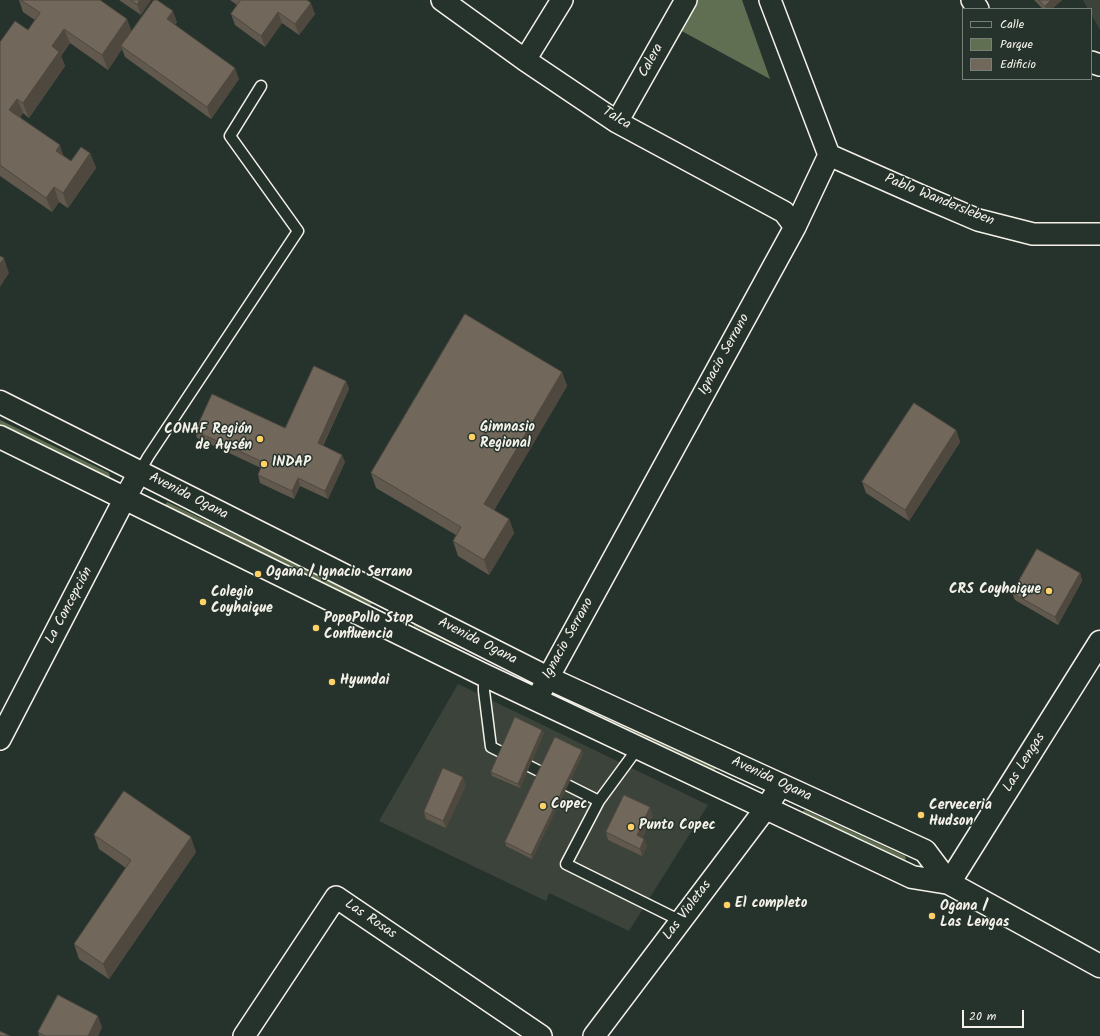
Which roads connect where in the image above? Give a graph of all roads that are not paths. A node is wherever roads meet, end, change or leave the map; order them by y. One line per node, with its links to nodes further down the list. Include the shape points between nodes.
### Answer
1 (443, 0): 5 (street, Talca)
2 (562, 0): 5 (street)
3 (686, 0): 7 (street, Calera)
4 (770, 0): 8 (street)
5 (525, 60): 7 (street, Talca)
6 (261, 86): 13 (lane, via 230,136 298,231)
7 (618, 122): 9 (street, Talca, via 784,212)
8 (829, 155): 9 (street, Ignacio Serrano); 10 (street, Pablo Wandersleben, via 978,220 1033,234)
9 (795, 227): 17 (street, Ignacio Serrano)
10 (1100, 234)
11 (0, 402): 13 (main road, Avenida Ogana)
12 (0, 437): 14 (main road, Avenida Ogana)
13 (139, 473): 14 (street, La Concepción); 17 (main road, Avenida Ogana)
14 (125, 498): 16 (main road, Avenida Ogana); 19 (street, La Concepción)
15 (1100, 642): 24 (main road, Las Lengas)
16 (484, 675): 18 (main road, Avenida Ogana); 22 (lane, via 491,747)
17 (548, 678): 18 (street, Ignacio Serrano); 21 (main road, Avenida Ogana)
18 (537, 699): 20 (main road, Avenida Ogana)
19 (0, 739)
20 (640, 749): 22 (lane, via 632,756); 23 (main road, Avenida Ogana)
21 (782, 785): 23 (street, Las Violetas); 24 (main road, Avenida Ogana, via 925,850)
22 (600, 801): 25 (lane, via 566,864)
23 (766, 808): 24 (main road, Avenida Ogana, via 912,877); 25 (street, Las Violetas)
24 (950, 883): 26 (main road, Avenida Ogana)
25 (681, 920): 29 (street, Las Violetas)
26 (1099, 968)
27 (244, 1036): 28 (street, Las Rosas, via 336,897)
28 (541, 1036)
29 (594, 1036)

